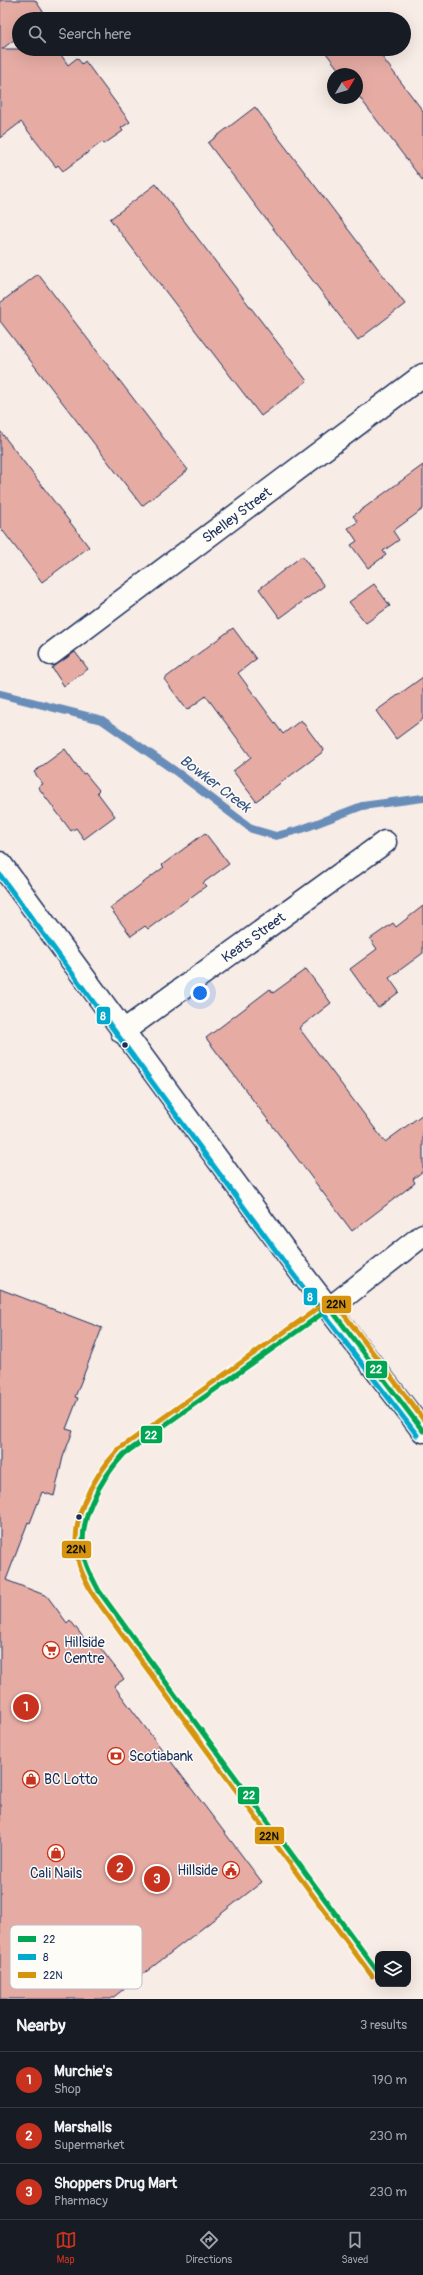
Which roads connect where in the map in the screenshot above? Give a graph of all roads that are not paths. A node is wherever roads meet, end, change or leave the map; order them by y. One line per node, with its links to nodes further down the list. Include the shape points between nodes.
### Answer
1 (423, 375): 2 (street, Shelley Street)
2 (51, 654)
3 (385, 842): 5 (street, Keats Street)
4 (0, 863): 5 (street)
5 (122, 1032): 7 (street)
6 (423, 1235): 7 (street)
7 (330, 1308): 8 (street)
8 (423, 1431)

